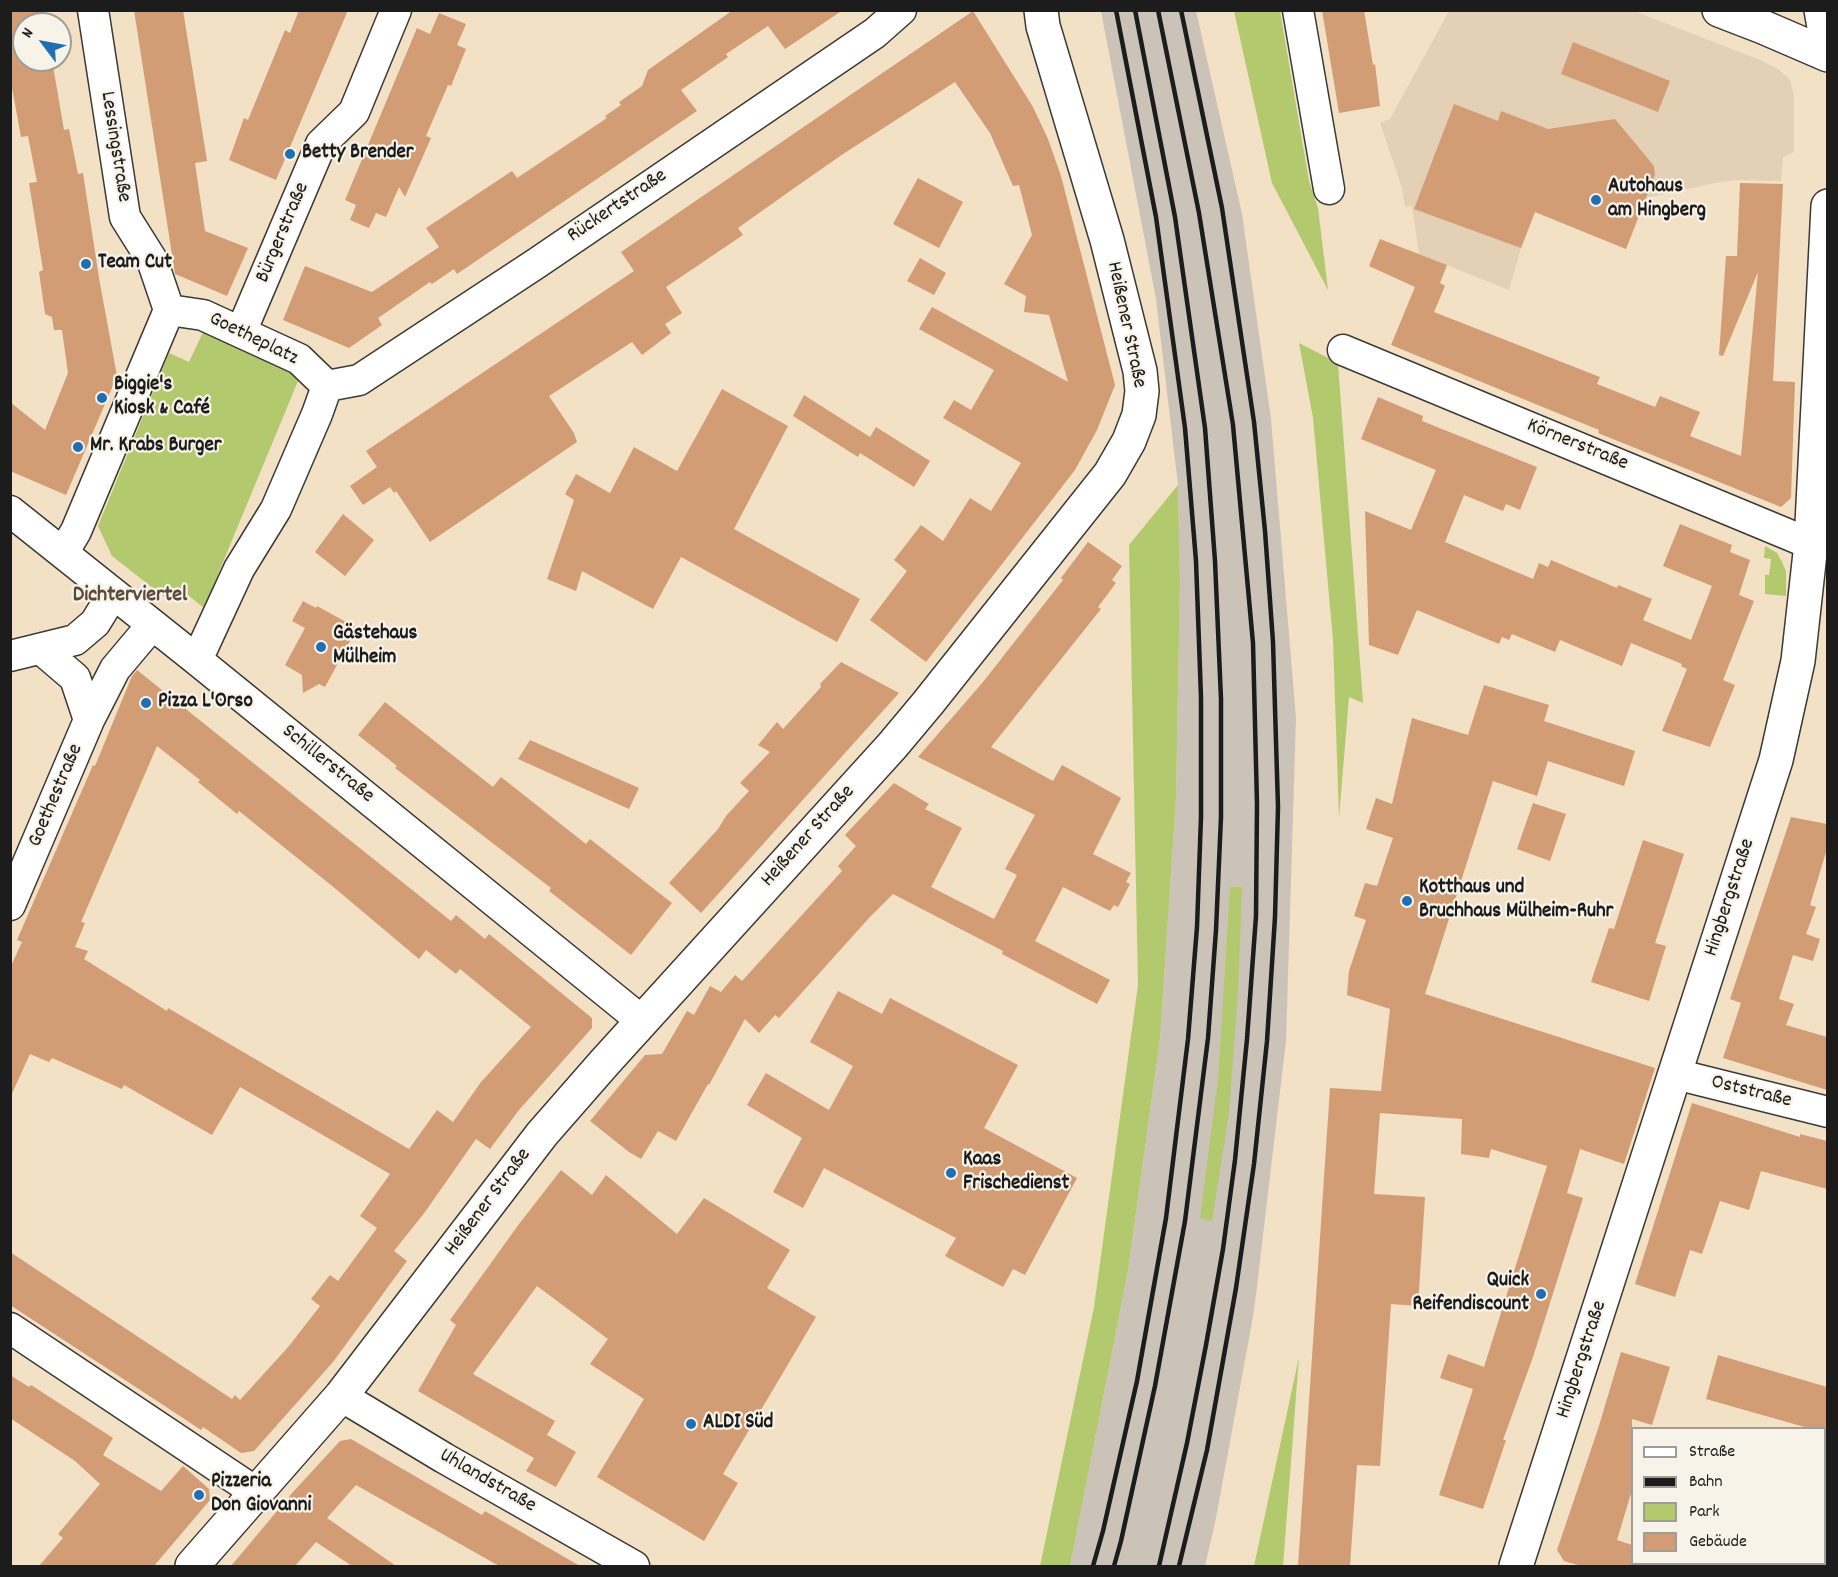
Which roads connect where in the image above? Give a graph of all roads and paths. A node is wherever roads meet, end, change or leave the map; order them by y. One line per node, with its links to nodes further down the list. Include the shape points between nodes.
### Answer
1 (93, 10): 12 (street, Lessingstraße, via 125,217 152,260)
2 (396, 10): 13 (street, Bürgerstraße, via 354,112 321,144)
3 (901, 10): 15 (street, Rückertstraße, via 865,40 369,374 359,380)
4 (1041, 10): 26 (street, Heißener Straße, via 1140,371 1139,415 1129,441 1110,474 921,712)
5 (1298, 10): 10 (street)
6 (1719, 10): 9 (street)
7 (1821, 10): 8 (street)
8 (1827, 50)
9 (1827, 55)
10 (1329, 189)
11 (1827, 206): 17 (street, Hingbergstraße)
12 (169, 310): 13 (street, Goetheplatz, via 203,315); 18 (street)
13 (241, 332): 15 (street, Goetheplatz, via 299,359)
14 (1343, 350): 17 (street, Körnerstraße)
15 (327, 386): 23 (street, via 276,509 238,569)
16 (10, 511): 18 (street, Schillerstraße)
17 (1811, 544): 27 (street, Hingbergstraße, via 1798,661 1776,760)
18 (63, 553): 19 (street, Schillerstraße)
19 (113, 594): 20 (street, Schillerstraße); 21 (street, via 95,623 75,640)
20 (152, 625): 23 (street, Schillerstraße); 24 (street, Goethestraße, via 115,669)
21 (41, 649): 22 (street); 24 (street, Goethestraße, via 75,678)
22 (10, 656)
23 (197, 660): 26 (street, Schillerstraße)
24 (89, 720): 25 (street, Goethestraße)
25 (10, 905)
26 (642, 1021): 30 (street, Heißener Straße, via 542,1134)
27 (1674, 1074): 28 (street, Oststraße); 34 (street, Hingbergstraße)
28 (1827, 1112)
29 (10, 1328): 31 (street)
30 (341, 1396): 31 (street, Heißener Straße); 33 (street, Uhlandstraße)
31 (257, 1493): 32 (street, Heißener Straße)
32 (192, 1566)
33 (634, 1566)
34 (1516, 1566)

